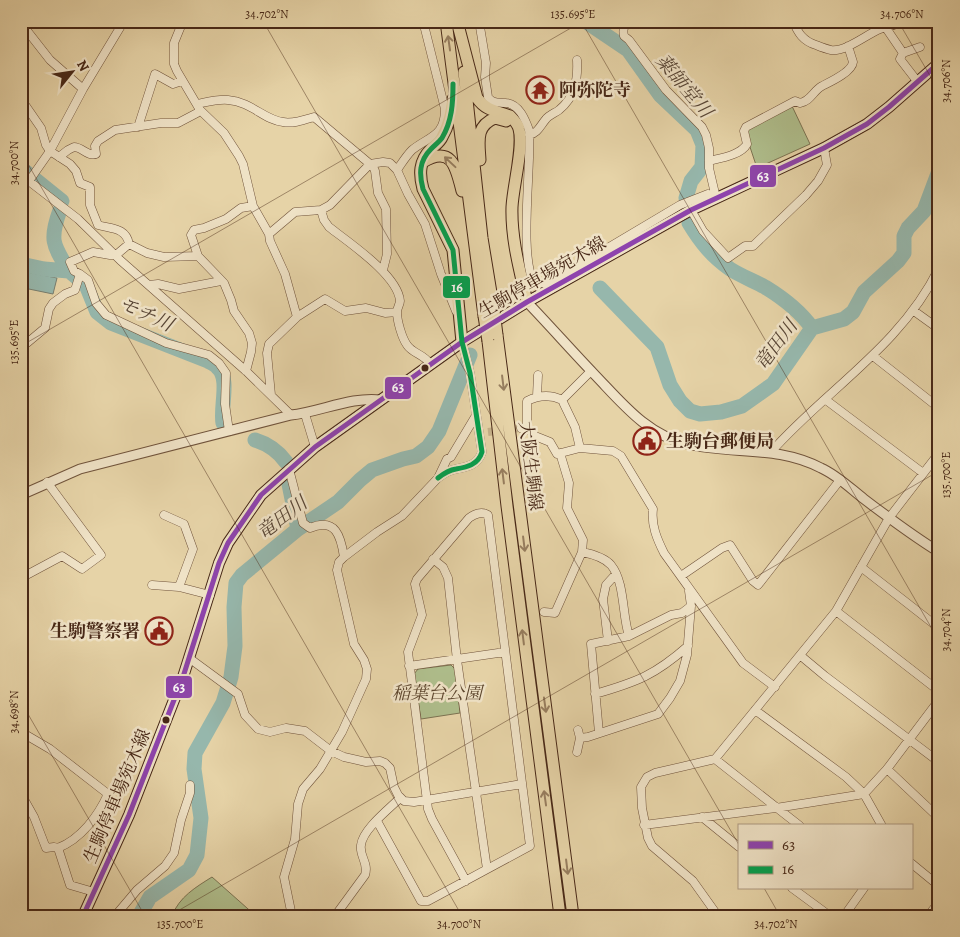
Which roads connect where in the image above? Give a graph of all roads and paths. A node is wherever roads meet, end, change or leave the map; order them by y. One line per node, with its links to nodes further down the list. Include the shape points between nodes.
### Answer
1 (124, 21): 20 (street)
2 (182, 21): 18 (street, via 173,50 174,64)
3 (423, 21): 31 (street, via 445,109 444,120 436,135 412,150)
4 (446, 21): 17 (main road, 大阪生駒線, one-way to 4)
5 (457, 21): 24 (main road, via 478,98 484,107 510,116); 39 (main road, 大阪生駒線)
6 (479, 21): 24 (street, via 488,97 518,110 525,120)
7 (632, 21): 28 (street, via 622,30 624,36 666,90 702,127 709,148)
8 (793, 21): 12 (street, via 798,34 812,44 833,50)
9 (902, 21): 11 (street)
10 (21, 23): 20 (street, via 50,60)
11 (886, 28): 12 (street); 14 (street)
12 (848, 46): 28 (street, via 853,62 851,68 821,87 808,101 800,103 795,100 746,127 748,144 745,148)
13 (920, 47): 14 (street)
14 (903, 53): 19 (street, via 900,59)
15 (577, 60): 24 (street, via 574,92 535,133)
16 (939, 63): 19 (main road, 生駒停車場宛木線)
17 (452, 64): 29 (main road, via 450,121 441,140); 39 (main road, 大阪生駒線)
18 (182, 81): 22 (street); 23 (street, via 173,84 155,74)
19 (917, 81): 25 (main road, 生駒停車場宛木線, via 867,124)
20 (83, 90): 26 (street)
21 (21, 99): 26 (street, via 42,128)
22 (198, 107): 23 (street, via 197,113 178,123); 30 (street, via 222,100 236,101 284,123 314,117); 35 (street, via 224,133 239,156)
23 (138, 127): 27 (street, via 115,130 105,136 96,143 94,155 74,147)
24 (524, 136): 34 (street, via 527,248 535,284 564,274 680,205); 39 (main road, via 508,122 496,118 483,124 480,131); 48 (main road, via 514,185 512,224)
25 (824, 148): 34 (main road, 生駒停車場宛木線); 37 (street, via 827,165 818,181 753,246 745,246 728,258 703,231)
26 (50, 151): 27 (street); 33 (street)
27 (59, 158): 40 (street, via 70,164 80,182 90,187 90,205 98,225 119,230)
28 (709, 162): 34 (street)
29 (421, 163): 39 (main road, one-way to 29, via 451,160 440,155); 54 (main road, via 423,189 453,250)
30 (371, 164): 31 (street, via 390,163); 36 (street); 44 (street, via 378,193 386,209 387,254)
31 (397, 170): 54 (street, via 425,224)
32 (21, 175): 33 (street)
33 (31, 178): 41 (street)
34 (712, 196): 37 (main road, 生駒停車場宛木線)
35 (253, 206): 38 (street); 42 (street, via 241,208 226,219 194,230 191,235)
36 (321, 210): 38 (street, via 296,212); 44 (street, via 329,227)
37 (691, 210): 48 (main road, 生駒停車場宛木線)
38 (269, 234): 49 (street)
39 (479, 239): 56 (main road, 大阪生駒線, bridge)
40 (129, 244): 41 (street); 42 (street, via 164,258)
41 (115, 255): 45 (street, via 93,252 70,262); 47 (street)
42 (198, 256): 46 (street)
43 (939, 268): 51 (street)
44 (383, 270): 52 (street, via 400,301)
45 (79, 278): 58 (street, via 73,292 65,294 49,309 46,328); 73 (street, via 88,280 96,303 106,315 166,343 209,355 219,363 226,373 225,404)
46 (221, 281): 47 (street, via 179,290); 61 (street, via 250,337 251,352)
47 (149, 285): 61 (street)
48 (527, 302): 57 (main road, 生駒停車場宛木線); 62 (street)
49 (294, 304): 50 (street); 53 (street)
50 (311, 308): 52 (street, via 324,299 345,311 366,308 385,313); 53 (street)
51 (914, 311): 55 (street); 59 (street)
52 (397, 312): 60 (street, via 406,344 426,357)
53 (298, 317): 64 (street, via 269,344)
54 (460, 318): 57 (main road)
55 (939, 329)
56 (492, 338): 154 (main road, 大阪生駒線, one-way to 56, via 508,516); 155 (main road, 大阪生駒線, one-way to 155)
57 (462, 342): 60 (main road, 生駒停車場宛木線); 72 (street, via 470,373)
58 (21, 348)
59 (873, 356): 68 (street); 69 (street)
60 (430, 364): 66 (main road, 生駒停車場宛木線)
61 (246, 371): 64 (street)
62 (591, 371): 67 (street); 78 (street, via 638,420 668,438 709,449)
63 (538, 375): 65 (street)
64 (271, 395): 71 (street)
65 (538, 396): 67 (street, via 554,396); 79 (street, via 527,401 524,428 550,442 557,454)
66 (380, 400): 70 (street, via 367,398); 76 (main road, 生駒停車場宛木線)
67 (562, 400): 77 (street, via 575,427)
68 (826, 400): 78 (street); 82 (street)
69 (939, 408)
70 (305, 414): 71 (street); 76 (street)
71 (291, 415): 73 (street)
72 (475, 417): 75 (street); 83 (street)
73 (229, 431): 85 (street, via 80,469)
74 (488, 432): 75 (street)
75 (479, 433): 83 (street, via 480,457 468,467)
76 (315, 447): 81 (main road, 生駒停車場宛木線)
77 (580, 448): 79 (street); 95 (street, via 613,451 622,456 650,502 656,536)
78 (771, 452): 84 (street, via 823,468)
79 (560, 453): 89 (street, via 569,483 567,508 583,540)
80 (939, 453): 82 (street)
81 (288, 469): 91 (street, via 303,523 310,528 330,526 341,538); 100 (main road, 生駒停車場宛木線, via 261,495 228,544)
82 (923, 474): 88 (street)
83 (438, 478): 91 (street, via 402,516)
84 (840, 480): 88 (street); 95 (street, via 758,585 730,545)
85 (47, 482): 86 (street); 96 (street, via 101,555 82,569 62,556)
86 (21, 495)
87 (164, 515): 98 (street, via 184,524 193,548)
88 (889, 518): 90 (street); 93 (street)
89 (582, 552): 94 (street, via 610,564); 103 (street, via 555,613)
90 (939, 552)
91 (344, 557): 121 (street, via 337,570 354,644 367,669 366,679)
92 (433, 559): 108 (street, via 469,518 476,513 488,516); 111 (street, via 443,567 448,578); 112 (street, via 415,584 422,615 408,652)
93 (861, 567): 102 (street); 104 (street)
94 (616, 574): 105 (street); 106 (street, via 606,585 603,599)
95 (680, 576): 99 (street)
96 (21, 578)
97 (152, 585): 98 (street)
98 (179, 587): 100 (street)
99 (688, 587): 101 (street); 113 (street, via 743,663)
100 (210, 595): 110 (main road, 生駒停車場宛木線)
101 (691, 606): 105 (street); 107 (street)
102 (836, 611): 109 (street); 114 (street)
103 (544, 612)
104 (939, 628)
105 (629, 636): 106 (street)
106 (608, 641): 115 (street, via 590,646)
107 (688, 646): 115 (street, via 646,677); 119 (street, via 680,681 658,714)
108 (505, 652): 111 (street); 126 (street)
109 (801, 656): 113 (street); 120 (street)
110 (190, 658): 121 (street, via 238,694 245,715 258,728 270,732 286,728 305,731); 148 (main road, 生駒停車場宛木線, via 147,770)
111 (457, 660): 112 (street); 128 (street)
112 (409, 666): 132 (street)
113 (775, 687): 117 (street)
114 (939, 691)
115 (595, 694): 119 (street)
116 (939, 700): 120 (street)
117 (755, 710): 123 (street); 130 (street)
118 (21, 732): 141 (street, via 50,749 108,794 100,812 78,836 70,844)
119 (599, 733): 122 (street, via 579,734)
120 (908, 740): 124 (street); 125 (street)
121 (331, 751): 131 (street, via 351,759 385,763 390,768); 152 (street, via 303,789 298,804 295,839 284,877)
122 (576, 752)
123 (715, 759): 133 (street); 139 (street, via 647,777 641,787)
124 (939, 762)
125 (887, 770): 130 (street); 135 (street)
126 (522, 784): 128 (street); 143 (street, via 530,846)
127 (190, 785): 151 (street, via 174,853)
128 (475, 792): 132 (street); 143 (street)
129 (21, 794): 141 (street, via 46,848)
130 (864, 794): 133 (street); 138 (street)
131 (400, 798): 132 (street, via 409,802); 136 (street)
132 (426, 799): 144 (street, via 432,819)
133 (776, 808): 134 (street); 137 (street)
134 (702, 817): 139 (street); 140 (street)
135 (939, 818)
136 (377, 820): 144 (street, via 421,901 428,901); 153 (street, via 360,847 367,868 365,875)
137 (797, 824)
138 (881, 824)
139 (644, 825): 156 (street, via 652,846 693,880)
140 (738, 846)
141 (58, 848): 148 (street, via 70,885)
142 (912, 864): 145 (street)
143 (487, 869): 144 (street)
144 (466, 880)
145 (939, 886)
146 (795, 890): 157 (street)
147 (863, 890): 158 (street)
148 (94, 892): 150 (main road, 生駒停車場宛木線)
149 (939, 902): 159 (street)
150 (83, 916)
151 (115, 916)
152 (292, 916)
153 (335, 916)
154 (560, 916)
155 (573, 916)
156 (718, 916)
157 (830, 916)
158 (844, 916)
159 (928, 916)

